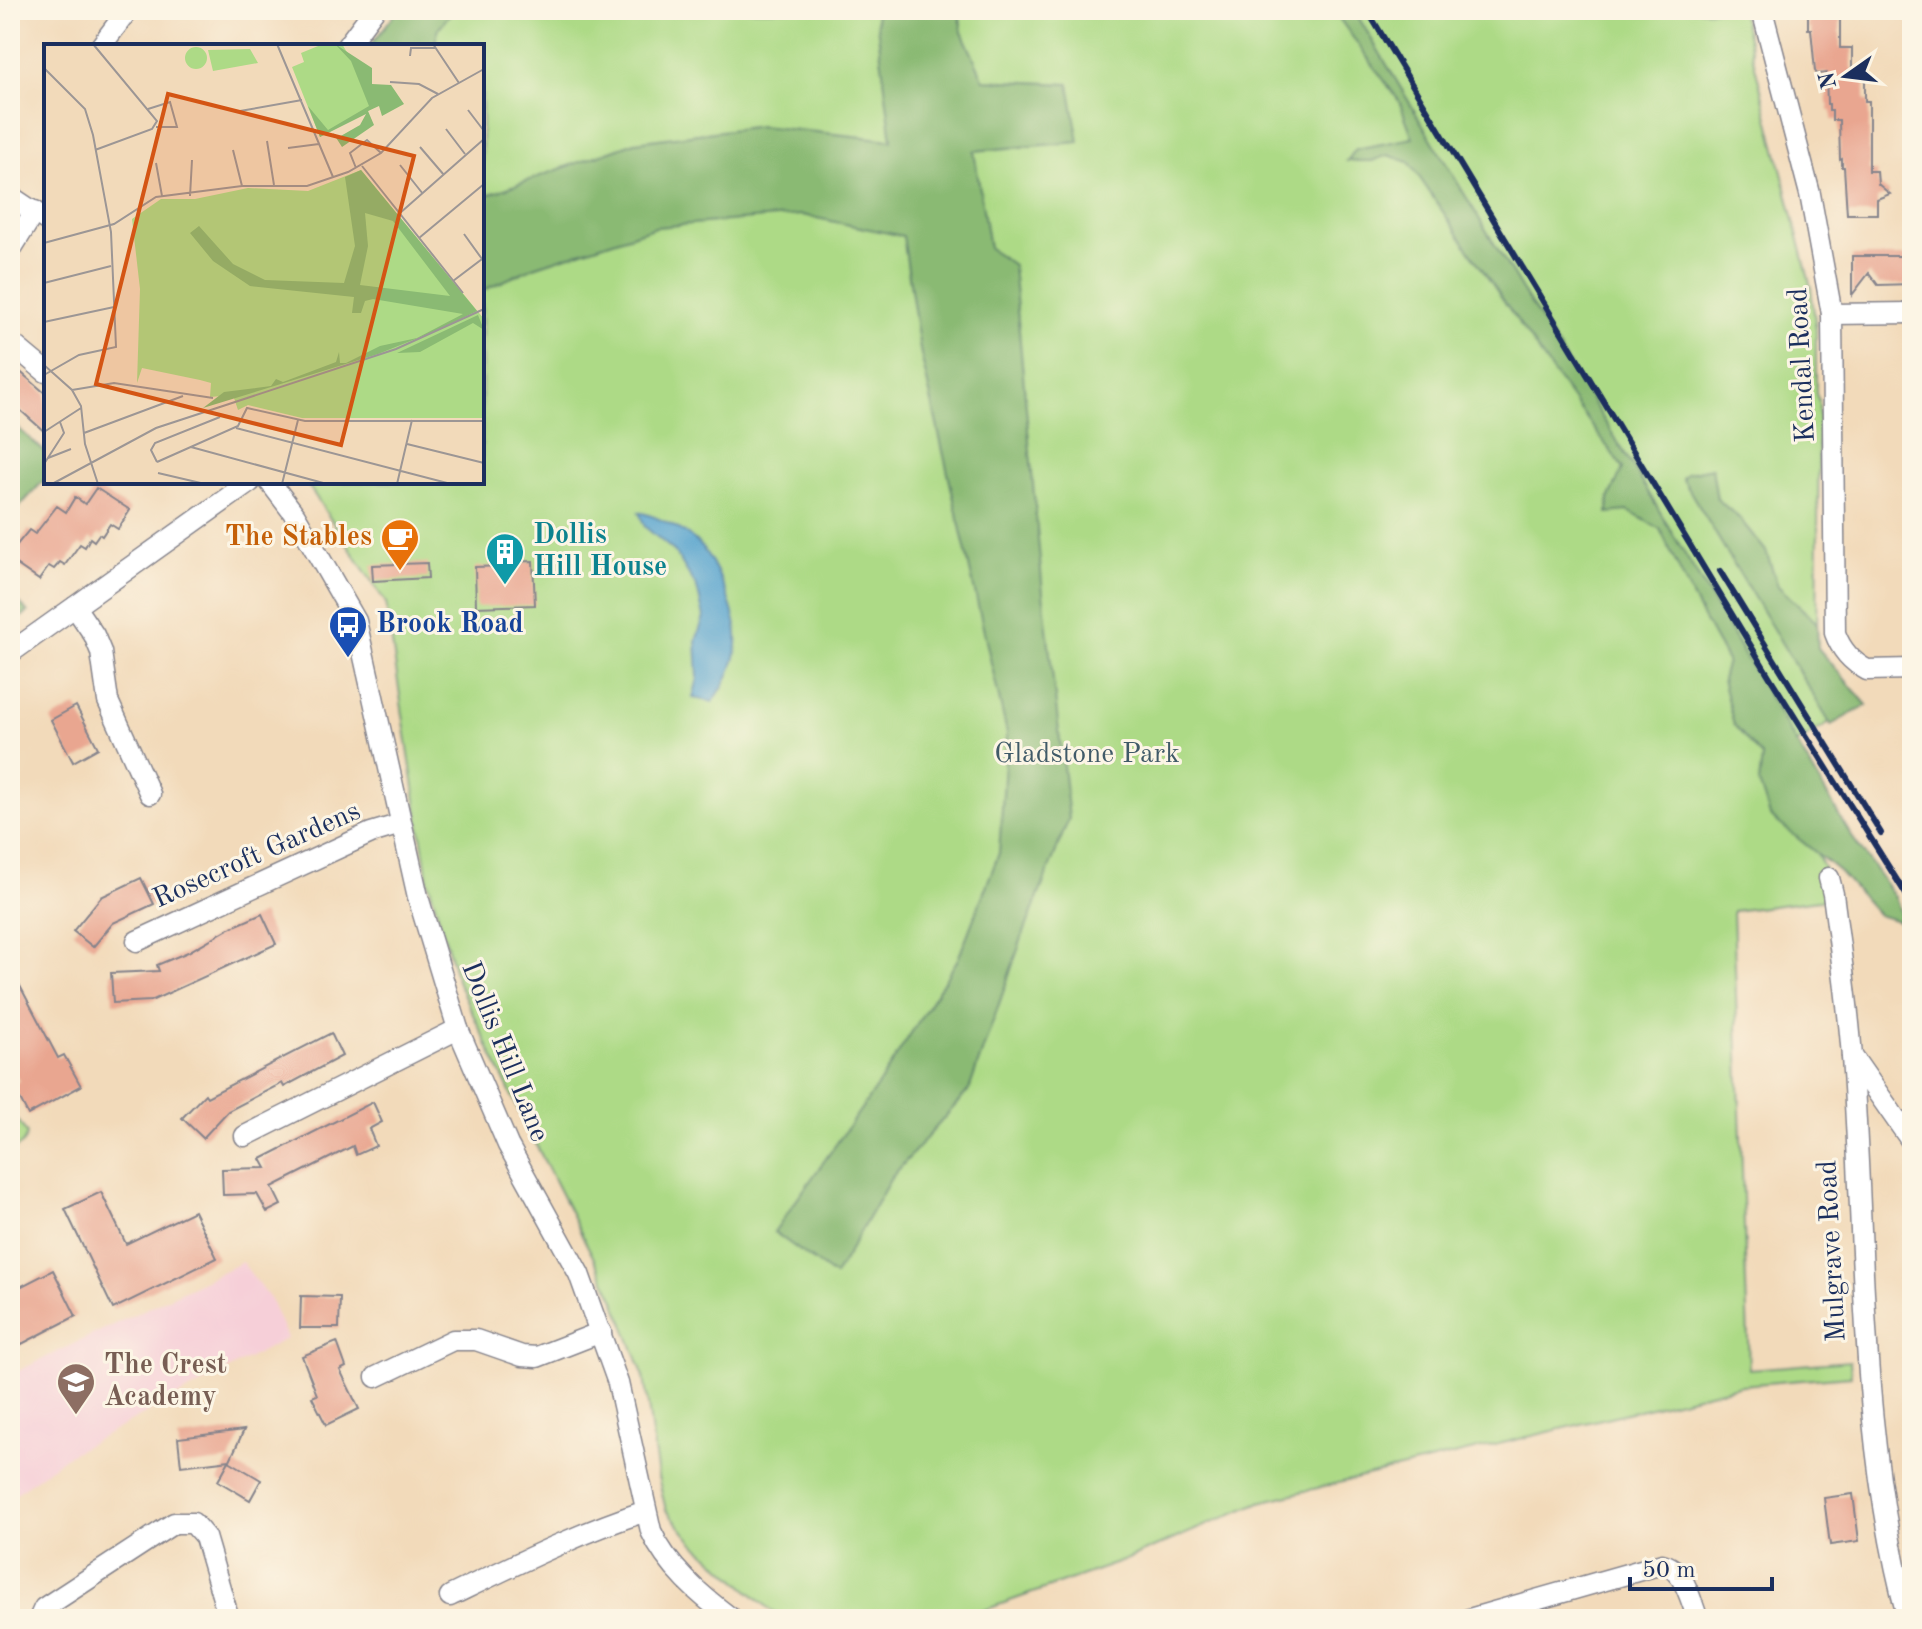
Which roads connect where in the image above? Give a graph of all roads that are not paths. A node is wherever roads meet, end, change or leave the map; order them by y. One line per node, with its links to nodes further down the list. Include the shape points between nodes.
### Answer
1 (128, 10): 4 (street)
2 (374, 10): 5 (street)
3 (1762, 10): 10 (street, Kendal Road, via 1810,194)
4 (102, 44)
5 (348, 44)
6 (10, 196): 7 (street)
7 (41, 215): 8 (street)
8 (10, 251)
9 (1912, 313): 10 (street)
10 (1832, 314): 17 (street, Kendal Road, via 1835,633 1839,645 1862,668)
11 (10, 342): 12 (street)
12 (44, 370)
13 (247, 484): 15 (street)
14 (272, 484): 19 (street, Dollis Hill Lane, via 356,621)
15 (75, 607): 16 (street); 18 (street, via 101,652 108,701)
16 (10, 653)
17 (1912, 669)
18 (150, 794)
19 (401, 824): 21 (street, Rosecroft Gardens); 22 (street, Dollis Hill Lane)
20 (1829, 878): 23 (street, Mulgrave Road)
21 (137, 941)
22 (458, 1029): 24 (street); 26 (street, Dollis Hill Lane, via 508,1145 579,1274)
23 (1852, 1056): 25 (street); 35 (street, Mulgrave Road, via 1867,1365 1886,1521)
24 (245, 1136)
25 (1912, 1142)
26 (601, 1332): 27 (street, via 537,1357 476,1340 453,1340); 28 (street, Dollis Hill Lane, via 618,1383)
27 (376, 1377)
28 (646, 1511): 29 (street, via 541,1552); 32 (street, Dollis Hill Lane, via 659,1548)
29 (450, 1596)
30 (39, 1619): 31 (street, via 44,1608 174,1523 193,1523 205,1537)
31 (229, 1619)
32 (732, 1619)
33 (1469, 1619): 34 (street, via 1662,1564 1680,1575)
34 (1698, 1619)
35 (1908, 1619)

